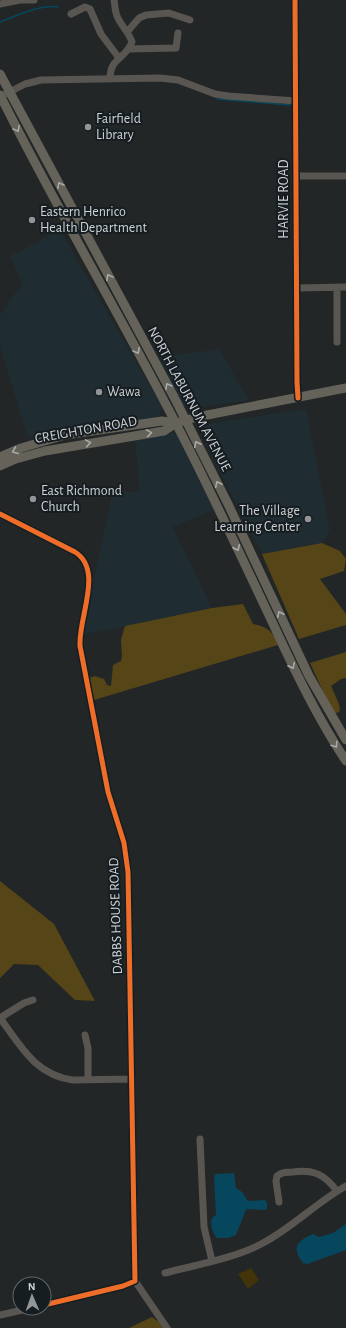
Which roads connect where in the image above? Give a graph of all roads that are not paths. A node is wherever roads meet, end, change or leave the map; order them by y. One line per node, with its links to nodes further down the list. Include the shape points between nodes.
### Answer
1 (20, 0): 2 (street); 5 (street)
2 (34, 0)
3 (114, 0): 8 (street, via 117,16)
4 (296, 0): 16 (street, HARVIE ROAD)
5 (0, 4)
6 (71, 14): 11 (street, via 85,8 90,9 101,34)
7 (190, 20): 8 (street, via 169,13 146,15 139,18)
8 (128, 31): 10 (street, via 132,42)
9 (178, 33): 10 (street, via 176,48)
10 (130, 49): 11 (street)
11 (119, 58): 13 (street, via 111,68)
12 (0, 74): 14 (main road, NORTH LABURNUM AVENUE)
13 (110, 79): 14 (street, via 37,81); 16 (street, via 178,80 216,94)
14 (10, 92): 15 (street); 25 (main road, NORTH LABURNUM AVENUE, one-way to 14)
15 (0, 97): 26 (main road, NORTH LABURNUM AVENUE, one-way to 26)
16 (296, 101): 17 (street, HARVIE ROAD)
17 (296, 176): 18 (street); 21 (street, HARVIE ROAD)
18 (346, 176)
19 (337, 287): 20 (street); 21 (street); 22 (street)
20 (346, 287)
21 (297, 288): 24 (street, HARVIE ROAD)
22 (337, 342)
23 (346, 388): 24 (main road, CREIGHTON ROAD)
24 (298, 398): 25 (main road, CREIGHTON ROAD)
25 (186, 420): 26 (main road, CREIGHTON ROAD); 30 (main road, NORTH LABURNUM AVENUE, one-way to 25, via 308,676)
26 (176, 423): 27 (main road, CREIGHTON ROAD, one-way to 27, via 162,421 65,435); 28 (main road, CREIGHTON ROAD, one-way to 26, via 45,451 164,431); 31 (main road, NORTH LABURNUM AVENUE, one-way to 31, via 304,690)
27 (0, 457)
28 (0, 466)
29 (0, 514): 36 (street, DABBS HOUSE ROAD, via 76,552 87,564 90,580 80,646 108,792 124,843 128,872)
30 (346, 740)
31 (346, 761)
32 (33, 1000): 33 (street)
33 (0, 1018): 35 (street, via 28,1055 43,1069 66,1079)
34 (85, 1035): 35 (street, via 88,1048)
35 (88, 1079): 36 (street)
36 (132, 1079): 43 (street, DABBS HOUSE ROAD)
37 (200, 1139): 41 (street, via 204,1227)
38 (346, 1186): 39 (street)
39 (337, 1191): 40 (street, via 327,1179 318,1174 304,1171 282,1173 276,1180); 41 (street, via 265,1243 245,1252)
40 (279, 1202)
41 (212, 1261): 42 (street)
42 (165, 1273)
43 (135, 1281): 44 (street); 47 (street)
44 (52, 1303)
45 (12, 1312): 46 (street)
46 (0, 1315)
47 (167, 1328)

